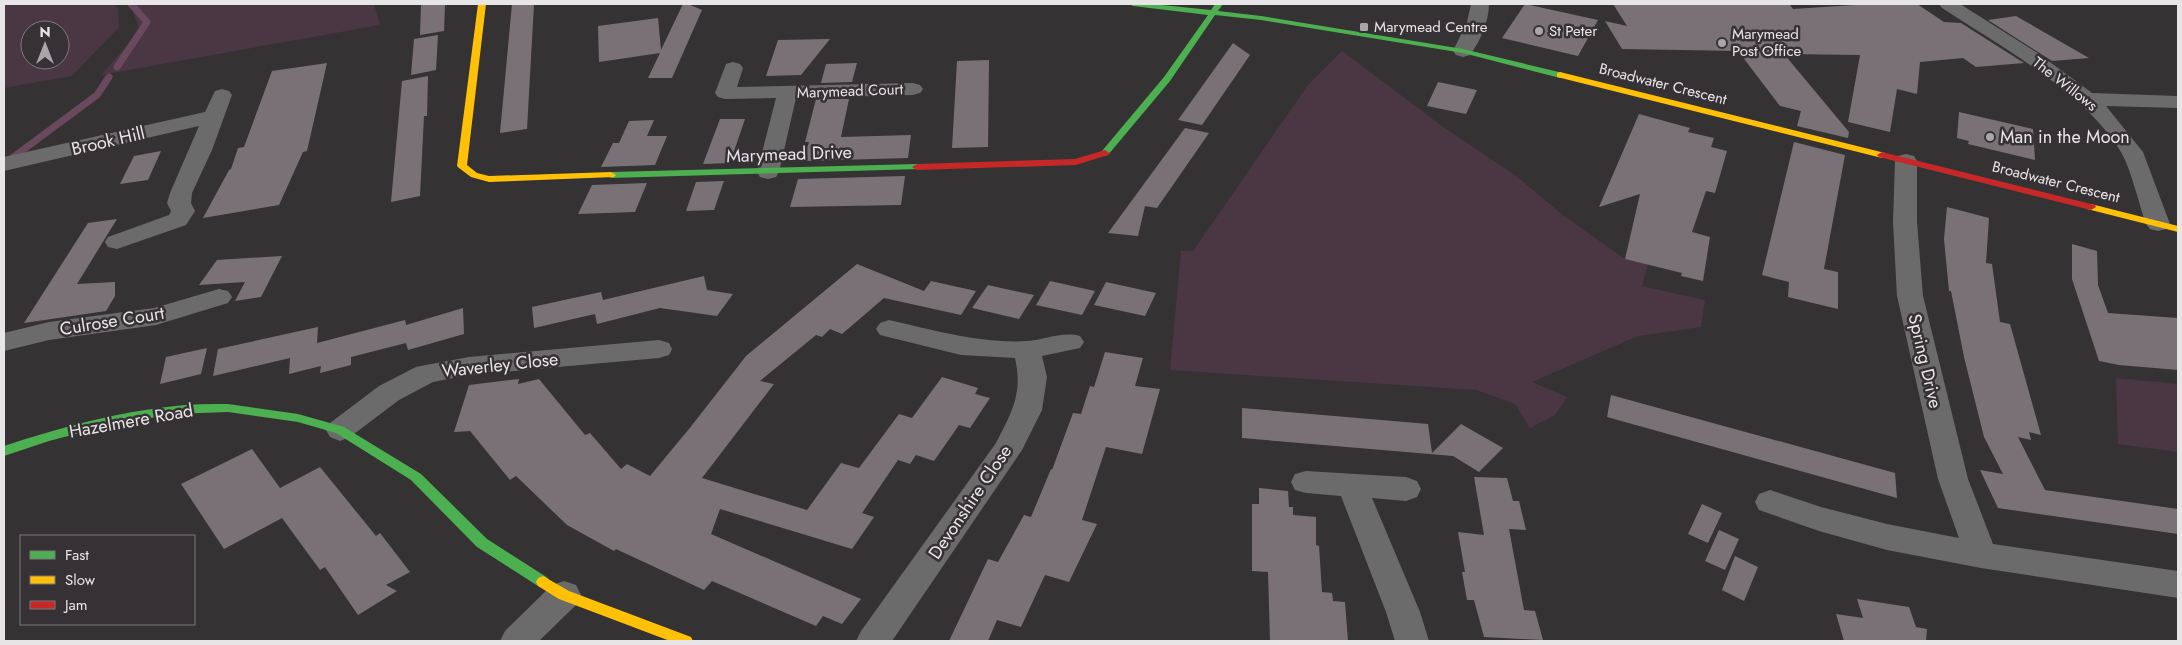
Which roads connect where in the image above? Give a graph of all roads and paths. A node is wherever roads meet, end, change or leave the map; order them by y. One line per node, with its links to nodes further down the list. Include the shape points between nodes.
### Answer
1 (482, 4): 17 (street, Marymead Drive, via 462,166 478,178)
2 (1133, 4): 5 (street, Broadwater Crescent)
3 (1480, 4): 6 (street, via 1474,30)
4 (1948, 4): 11 (street, The Willows, via 2032,58)
5 (1216, 8): 6 (street, Broadwater Crescent); 17 (street, Marymead Drive, via 1167,80 1104,155 1076,162)
6 (1464, 51): 15 (street, Broadwater Crescent)
7 (733, 68): 9 (street, Marymead Court, via 725,93)
8 (913, 90): 9 (street, Marymead Court)
9 (787, 93): 17 (street, Marymead Court)
10 (222, 95): 13 (street)
11 (2087, 99): 12 (street); 18 (street, The Willows, via 2132,152)
12 (2178, 102)
13 (212, 117): 14 (street, Brook Hill); 20 (street, via 181,193 179,203 183,211 178,220)
14 (31, 158): 16 (street, Brook Hill)
15 (1906, 161): 18 (street, Broadwater Crescent); 33 (street, Spring Drive, via 1905,222 1910,296 1953,479)
16 (4, 164)
17 (768, 172)
18 (2158, 224): 19 (street, Broadwater Crescent)
19 (2178, 229)
20 (118, 242)
21 (220, 297): 23 (street, Culrose Court, via 156,316 49,331)
22 (889, 329): 26 (street, via 961,346)
23 (4, 342)
24 (1071, 342): 26 (street)
25 (659, 350): 27 (street, Waverley Close, via 615,364 469,366 426,374 389,393)
26 (1027, 350): 38 (street, Devonshire Close, via 1033,376 1028,410 1007,450)
27 (340, 430): 28 (street, Hazelmere Road, via 262,412 228,408 175,410 47,436); 35 (street, Hazelmere Road, via 416,477 482,543)
28 (4, 451)
29 (1306, 482): 30 (street)
30 (1352, 486): 31 (street); 39 (street, via 1404,612)
31 (1406, 489)
32 (1770, 502): 33 (street, via 1887,537)
33 (1981, 555): 34 (street)
34 (2178, 585)
35 (564, 595): 36 (street); 37 (street, Hazelmere Road)
36 (517, 641)
37 (686, 641)
38 (874, 641)
39 (1412, 641)

